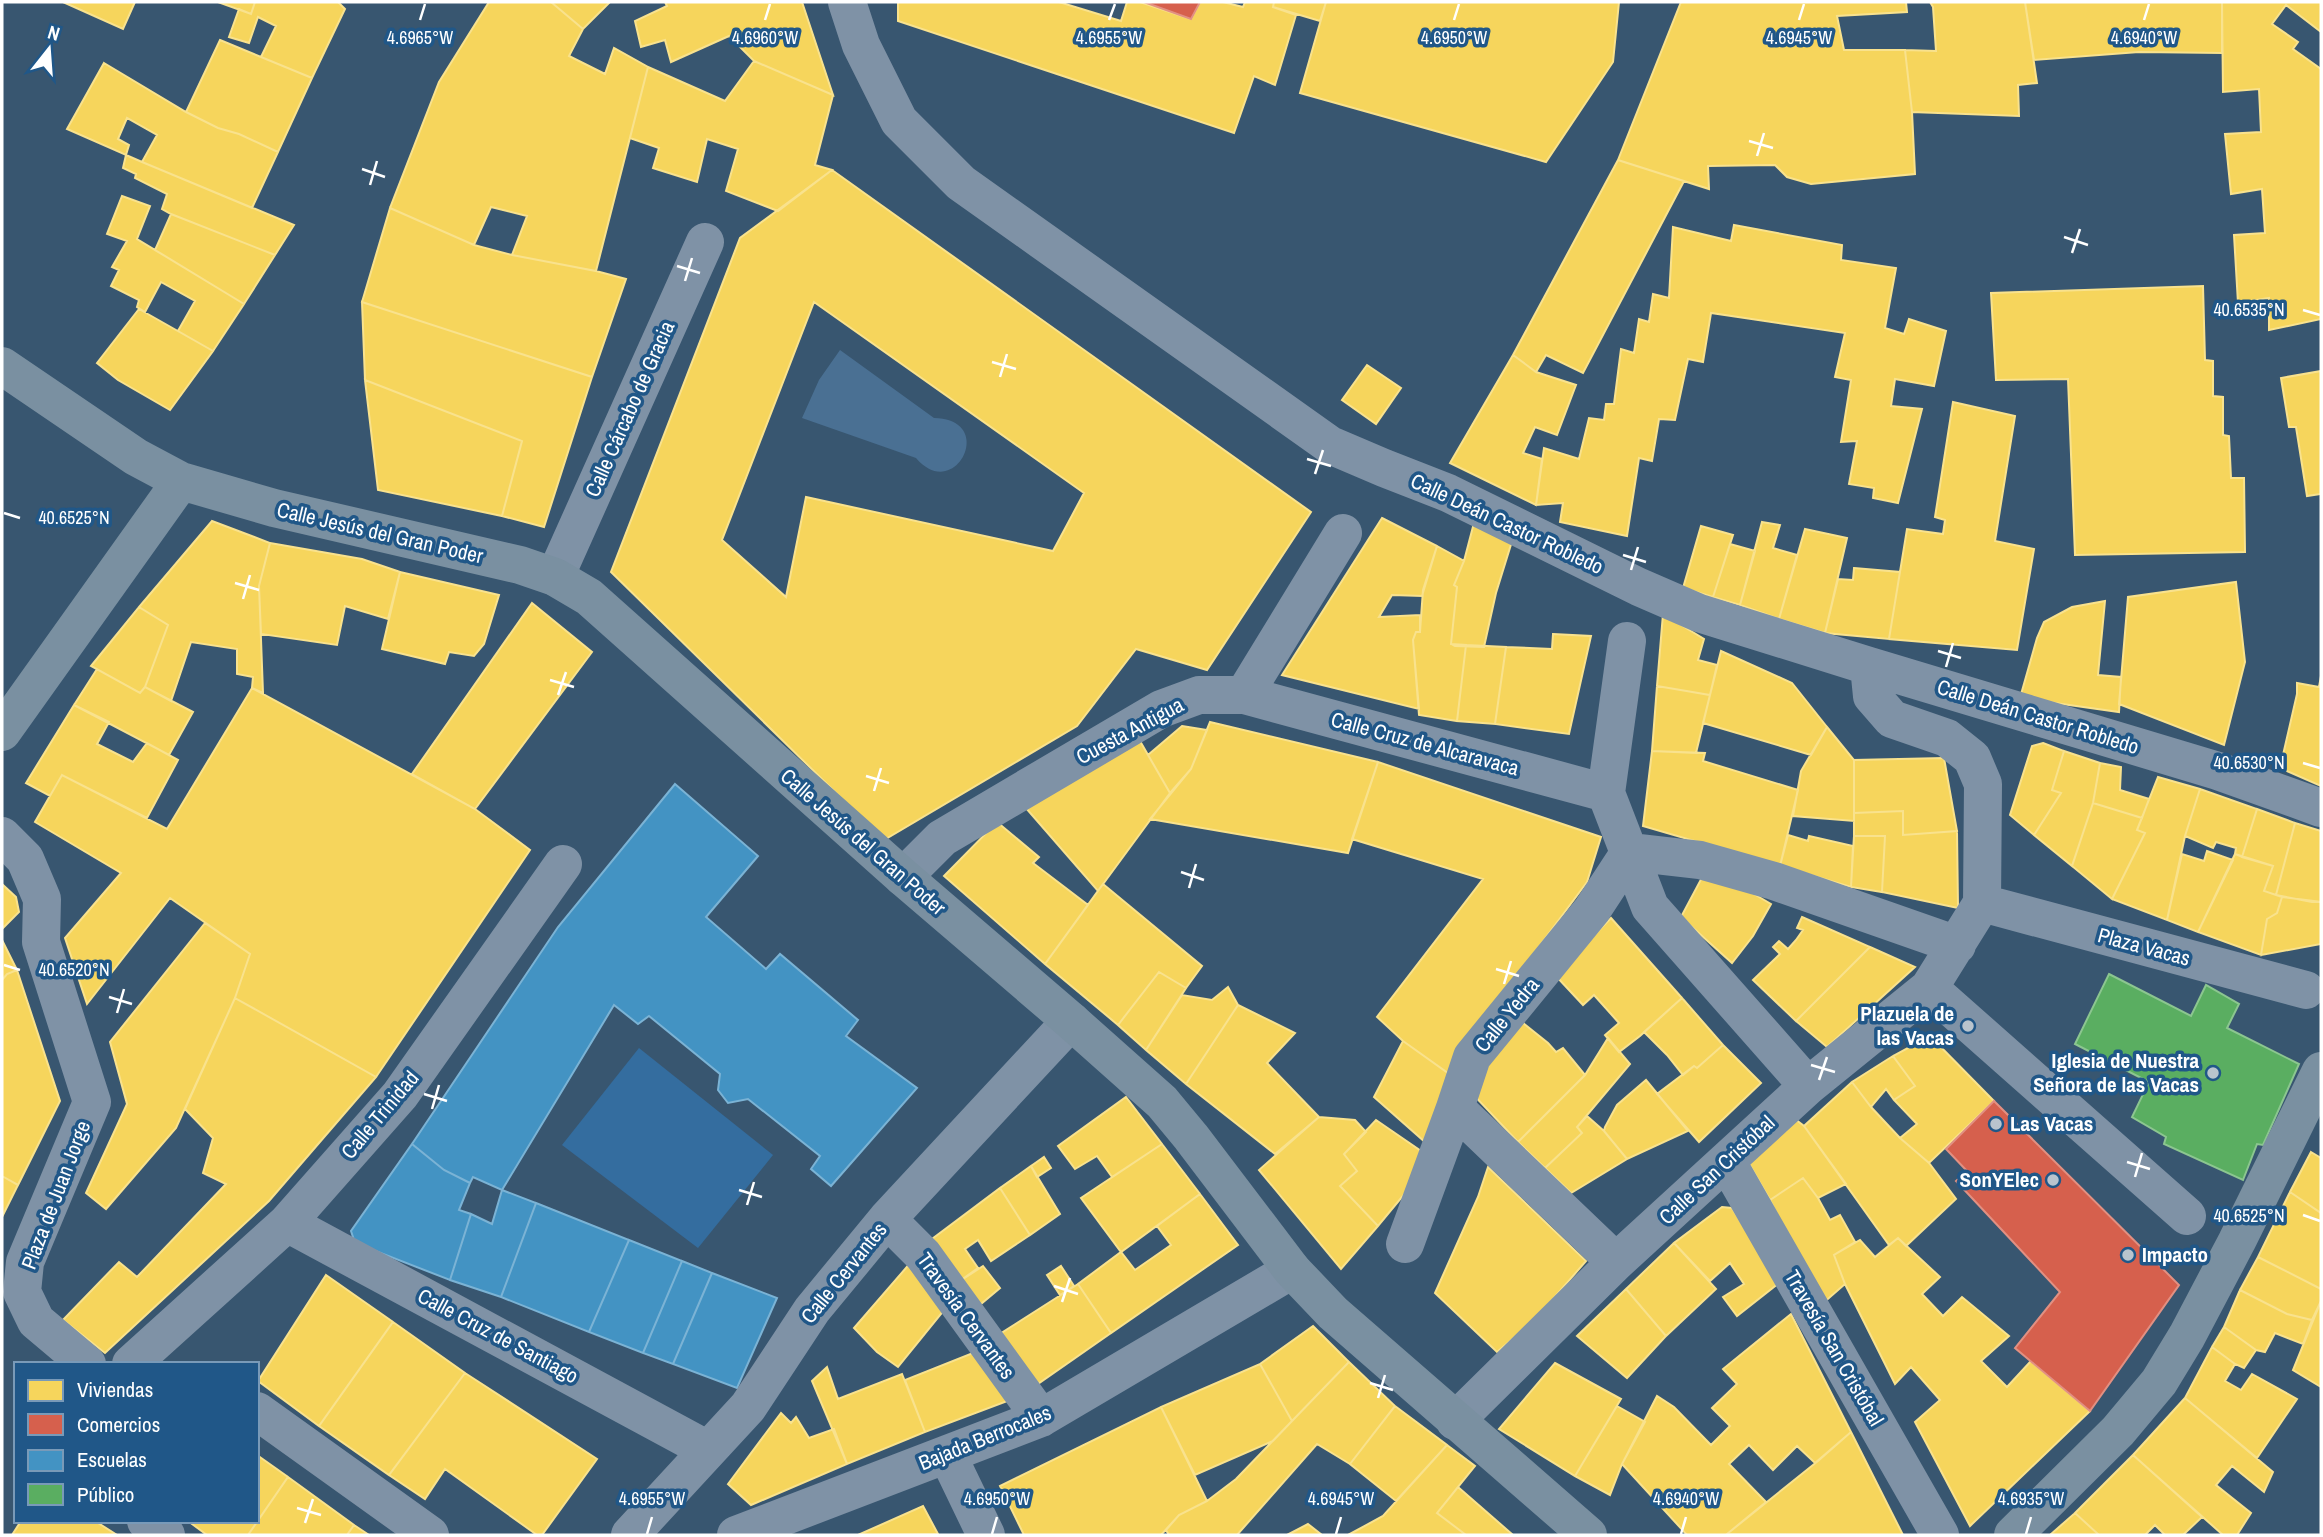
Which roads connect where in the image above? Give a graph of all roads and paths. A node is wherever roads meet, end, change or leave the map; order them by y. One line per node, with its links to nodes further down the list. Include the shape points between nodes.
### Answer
1 (847, 2): 8 (street, Calle Deán Castor Robledo, via 861,45 899,121 961,183 1330,445 1448,493 1699,613)
2 (705, 242): 6 (street, Calle Cárcabo de Gracia)
3 (2, 366): 4 (street, Calle Jesús del Gran Poder, via 136,457)
4 (181, 481): 6 (street, Calle Jesús del Gran Poder); 10 (street)
5 (1343, 533): 9 (street)
6 (555, 577): 16 (street, Calle Jesús del Gran Poder, via 589,597)
7 (1627, 641): 11 (street)
8 (1869, 666): 12 (street, Calle Deán Castor Robledo, via 2218,771); 17 (street, via 1872,696 1892,719 1947,738 1972,758 1983,784)
9 (1244, 695): 11 (street, Calle Cruz de Alcaravaca); 16 (street, Cuesta Antigua, via 1199,695 1161,709 942,838)
10 (4, 720)
11 (1606, 793): 14 (street)
12 (2321, 808)
13 (2, 836): 32 (street, Plaza de Juan Jorge, via 25,859 42,899 41,942 92,1102 24,1262 22,1292 36,1321)
14 (1630, 852): 18 (street, via 1700,860 1774,881); 23 (street, via 1650,907); 24 (street, Calle Yedra, via 1592,910 1472,1057)
15 (563, 864): 28 (street, Calle Trinidad, via 400,1095)
16 (903, 877): 21 (street, Calle Jesús del Gran Poder)
17 (1982, 903): 18 (street); 20 (street, Plaza Vacas)
18 (1957, 945): 19 (street)
19 (1929, 988): 23 (street); 26 (street)
20 (2306, 990)
21 (1071, 1021): 27 (street, Calle Cervantes); 31 (street, Calle Jesús del Gran Poder, via 1162,1102)
22 (2321, 1071): 47 (street, via 2231,1253 2159,1382 2118,1431)
23 (1808, 1086): 25 (street, Calle San Cristóbal)
24 (1455, 1108): 29 (street, Calle Yedra); 30 (street)
25 (1727, 1162): 30 (street, Calle San Cristóbal); 46 (street, Travesía San Cristóbal)
26 (2187, 1216)
27 (887, 1219): 35 (street, Travesía Cervantes, via 923,1255); 37 (street, Calle Cervantes, via 812,1310 747,1407)
28 (287, 1223): 33 (street, Calle Trinidad); 37 (street, Calle Cruz de Santiago)
29 (1405, 1244)
30 (1616, 1262): 36 (street, Calle San Cristóbal)
31 (1292, 1270): 35 (street, Bajada Berrocales); 36 (street, Calle Jesús del Gran Poder, via 1333,1313)
32 (85, 1362)
33 (133, 1362)
34 (259, 1412): 41 (street)
35 (1041, 1418): 38 (street, Bajada Berrocales)
36 (1455, 1421): 45 (street, Calle Jesús del Gran Poder)
37 (708, 1450): 42 (street, Calle Cervantes)
38 (947, 1454): 43 (street, Bajada Berrocales); 44 (street)
39 (149, 1523): 40 (street)
40 (166, 1535)
41 (430, 1535)
42 (630, 1535)
43 (736, 1535)
44 (986, 1535)
45 (1588, 1535)
46 (1940, 1535)
47 (2013, 1535)

